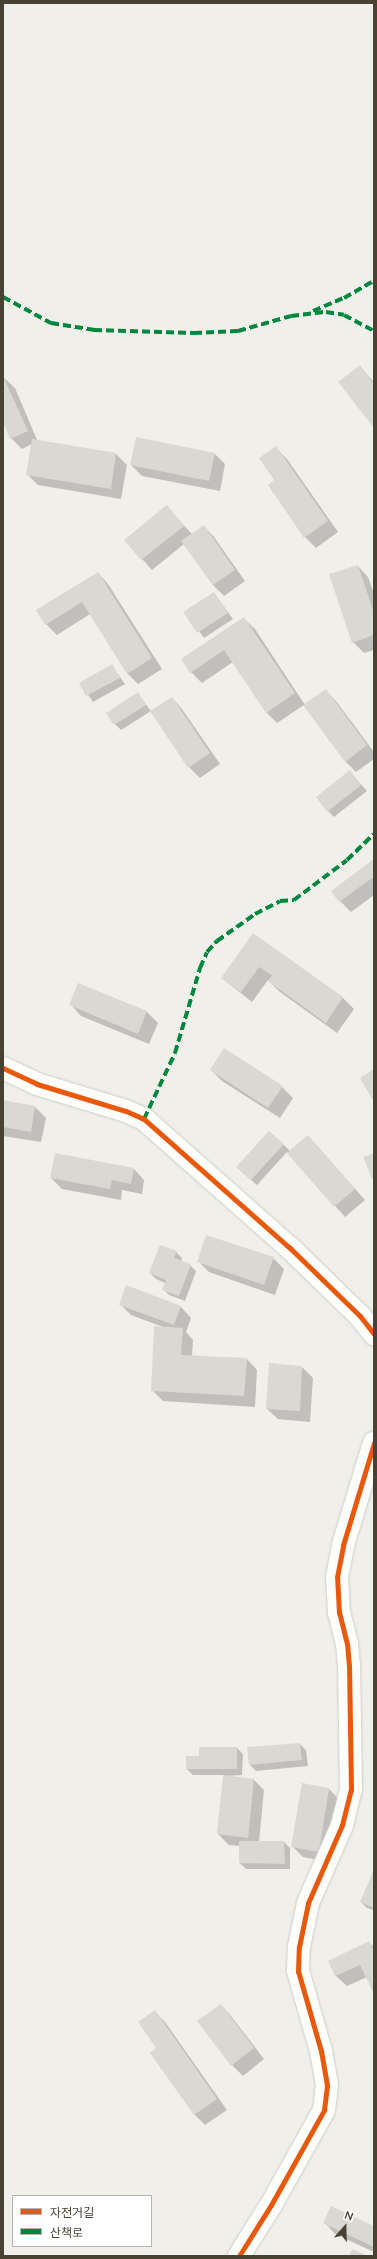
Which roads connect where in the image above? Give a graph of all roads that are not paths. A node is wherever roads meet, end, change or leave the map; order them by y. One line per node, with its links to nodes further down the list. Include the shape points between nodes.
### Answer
1 (3, 1068): 2 (street, via 37,1084 126,1111 144,1119 290,1248 360,1316)
2 (374, 1334)
3 (374, 1443): 4 (street, via 343,1545 337,1577 339,1613 347,1644 349,1666 351,1790 342,1825 308,1903 299,1947 298,1971 321,2051 327,2085 324,2110)
4 (239, 2256)

